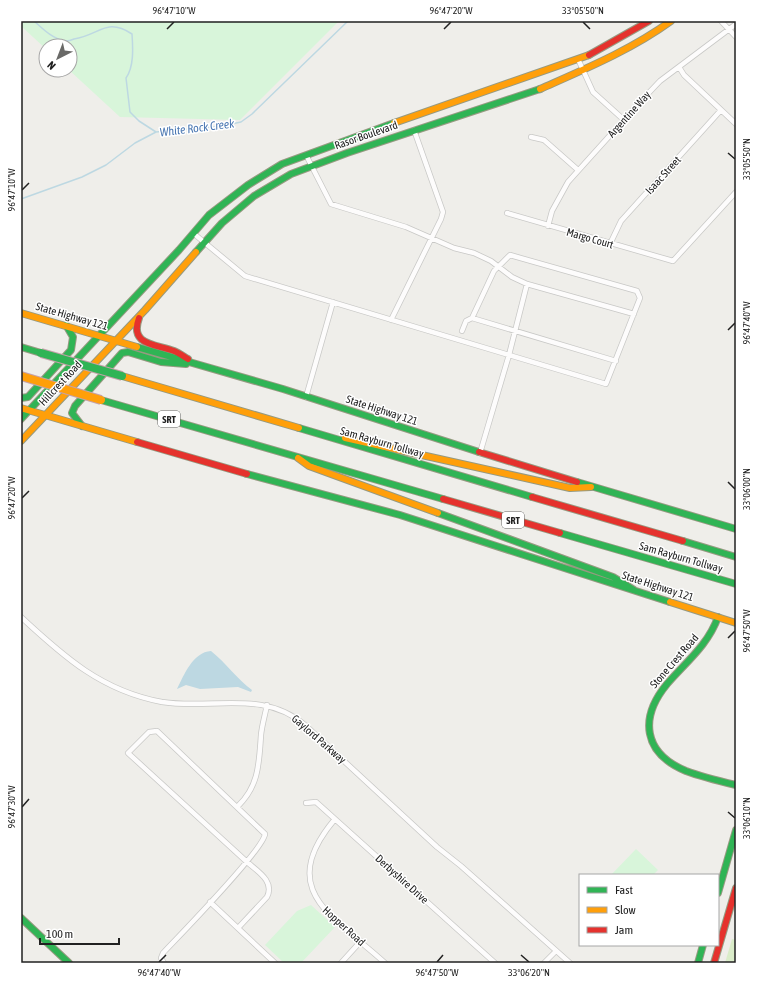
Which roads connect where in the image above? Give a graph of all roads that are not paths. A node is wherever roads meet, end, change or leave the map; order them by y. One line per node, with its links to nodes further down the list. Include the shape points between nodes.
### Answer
1 (649, 21): 7 (main road, Rasor Boulevard)
2 (671, 21): 9 (main road, Rasor Boulevard, via 650,36)
3 (721, 21): 5 (street)
4 (736, 24): 5 (street, Argentine Way)
5 (729, 30): 6 (street); 8 (street, Argentine Way)
6 (736, 37)
7 (578, 60): 9 (street); 15 (main road, Rasor Boulevard)
8 (679, 67): 10 (street, via 684,76); 11 (street, Argentine Way, via 660,81)
9 (583, 70): 11 (street, via 593,92); 13 (main road, Rasor Boulevard, via 535,91)
10 (721, 110): 12 (street); 24 (street, Isaac Street, via 621,222)
11 (624, 120): 17 (street, Argentine Way)
12 (736, 124)
13 (414, 130): 16 (main road, Rasor Boulevard); 22 (street, via 443,212)
14 (531, 137): 17 (street, via 544,140)
15 (306, 155): 16 (street); 21 (main road, Rasor Boulevard, via 282,164 248,185 209,215)
16 (311, 167): 22 (street, via 331,204 406,227); 23 (main road, Rasor Boulevard, via 291,174 254,196 222,223)
17 (578, 170): 20 (street, Argentine Way, via 562,190)
18 (736, 192): 24 (street, Margo Court, via 673,261)
19 (507, 213): 20 (street, Margo Court)
20 (548, 226): 24 (street, Margo Court)
21 (193, 233): 23 (street); 36 (main road, Rasor Boulevard)
22 (431, 238): 25 (street, via 474,253); 32 (street)
23 (204, 243): 27 (street, via 245,276); 28 (main road, Rasor Boulevard)
24 (610, 244)
25 (499, 266): 26 (street, via 512,278); 30 (street, via 510,255 638,291 640,298); 31 (street, via 494,271)
26 (527, 284): 30 (street); 35 (street)
27 (333, 302): 32 (street); 43 (street)
28 (143, 312): 37 (main road, Rasor Boulevard); 41 (main road, via 135,325 141,340 175,352)
29 (21, 313): 33 (main road, State Highway 121)
30 (634, 314): 40 (street)
31 (472, 318): 34 (street, via 466,321); 35 (street)
32 (391, 320): 39 (street)
33 (66, 326): 36 (main road, State Highway 121); 44 (main road, via 73,335 74,343 71,350 28,397)
34 (462, 331)
35 (515, 332): 39 (street); 40 (street)
36 (100, 336): 37 (main road, State Highway 121); 45 (main road, Hillcrest Road)
37 (115, 341): 41 (main road, State Highway 121); 46 (main road, Hillcrest Road)
38 (21, 347): 49 (main road, Sam Rayburn Tollway, bridge)
39 (509, 355): 40 (street, via 606,384); 52 (street)
40 (616, 361)
41 (198, 364): 43 (main road, State Highway 121); 48 (main road, via 161,362 128,352 122,353 75,406 72,414)
42 (21, 376): 51 (main road, Sam Rayburn Tollway / SRT, bridge)
43 (306, 397): 52 (main road, State Highway 121)
44 (21, 398)
45 (25, 409): 46 (main road, State Highway 121); 47 (main road, Hillcrest Road)
46 (44, 416): 48 (main road, State Highway 121); 50 (main road, Hillcrest Road)
47 (21, 419)
48 (83, 427): 57 (main road, State Highway 121, via 400,515)
49 (319, 435): 53 (main road, via 364,441 570,488); 55 (main road, Sam Rayburn Tollway)
50 (21, 441)
51 (291, 453): 56 (main road, Sam Rayburn Tollway / SRT, via 392,485); 57 (main road, via 309,466 613,577)
52 (480, 453): 53 (main road, State Highway 121)
53 (591, 487): 54 (main road, State Highway 121)
54 (736, 529)
55 (736, 557)
56 (736, 584)
57 (634, 590): 59 (main road, State Highway 121)
58 (21, 617): 61 (street, Gaylord Parkway, via 72,663 123,691 148,699 183,704)
59 (718, 617): 60 (main road, State Highway 121); 62 (main road, Stone Crest Road, via 706,643 653,703 648,719 649,734 664,759 677,767)
60 (736, 623)
61 (267, 705): 64 (street, via 262,728 258,775 250,792); 77 (street, Gaylord Parkway, via 300,721 437,847)
62 (736, 785)
63 (306, 803): 65 (street, Derbyshire Drive, via 316,802)
64 (238, 806): 67 (street, via 264,831 265,836); 67 (street, via 157,731 151,730 146,733 128,753)
65 (334, 819): 73 (street, Hopper Road, via 314,848 310,864 311,883 315,896 324,910); 83 (street, Derbyshire Drive)
66 (736, 830): 69 (main road)
67 (247, 862): 70 (street); 72 (street, via 267,881 269,891 266,898)
68 (736, 888): 76 (main road)
69 (719, 890)
70 (210, 902): 72 (street); 79 (street, via 163,953 161,958)
71 (21, 918): 78 (main road)
72 (238, 928): 80 (street)
73 (361, 941): 81 (street); 82 (street, Hopper Road)
74 (703, 946): 86 (main road)
75 (719, 946): 87 (main road)
76 (719, 946)
77 (556, 950): 84 (street); 85 (street, Gaylord Parkway)
78 (69, 963)
79 (164, 963)
80 (275, 963)
81 (341, 963)
82 (385, 963)
83 (495, 963)
84 (544, 963)
85 (570, 963)
86 (698, 963)
87 (714, 963)

